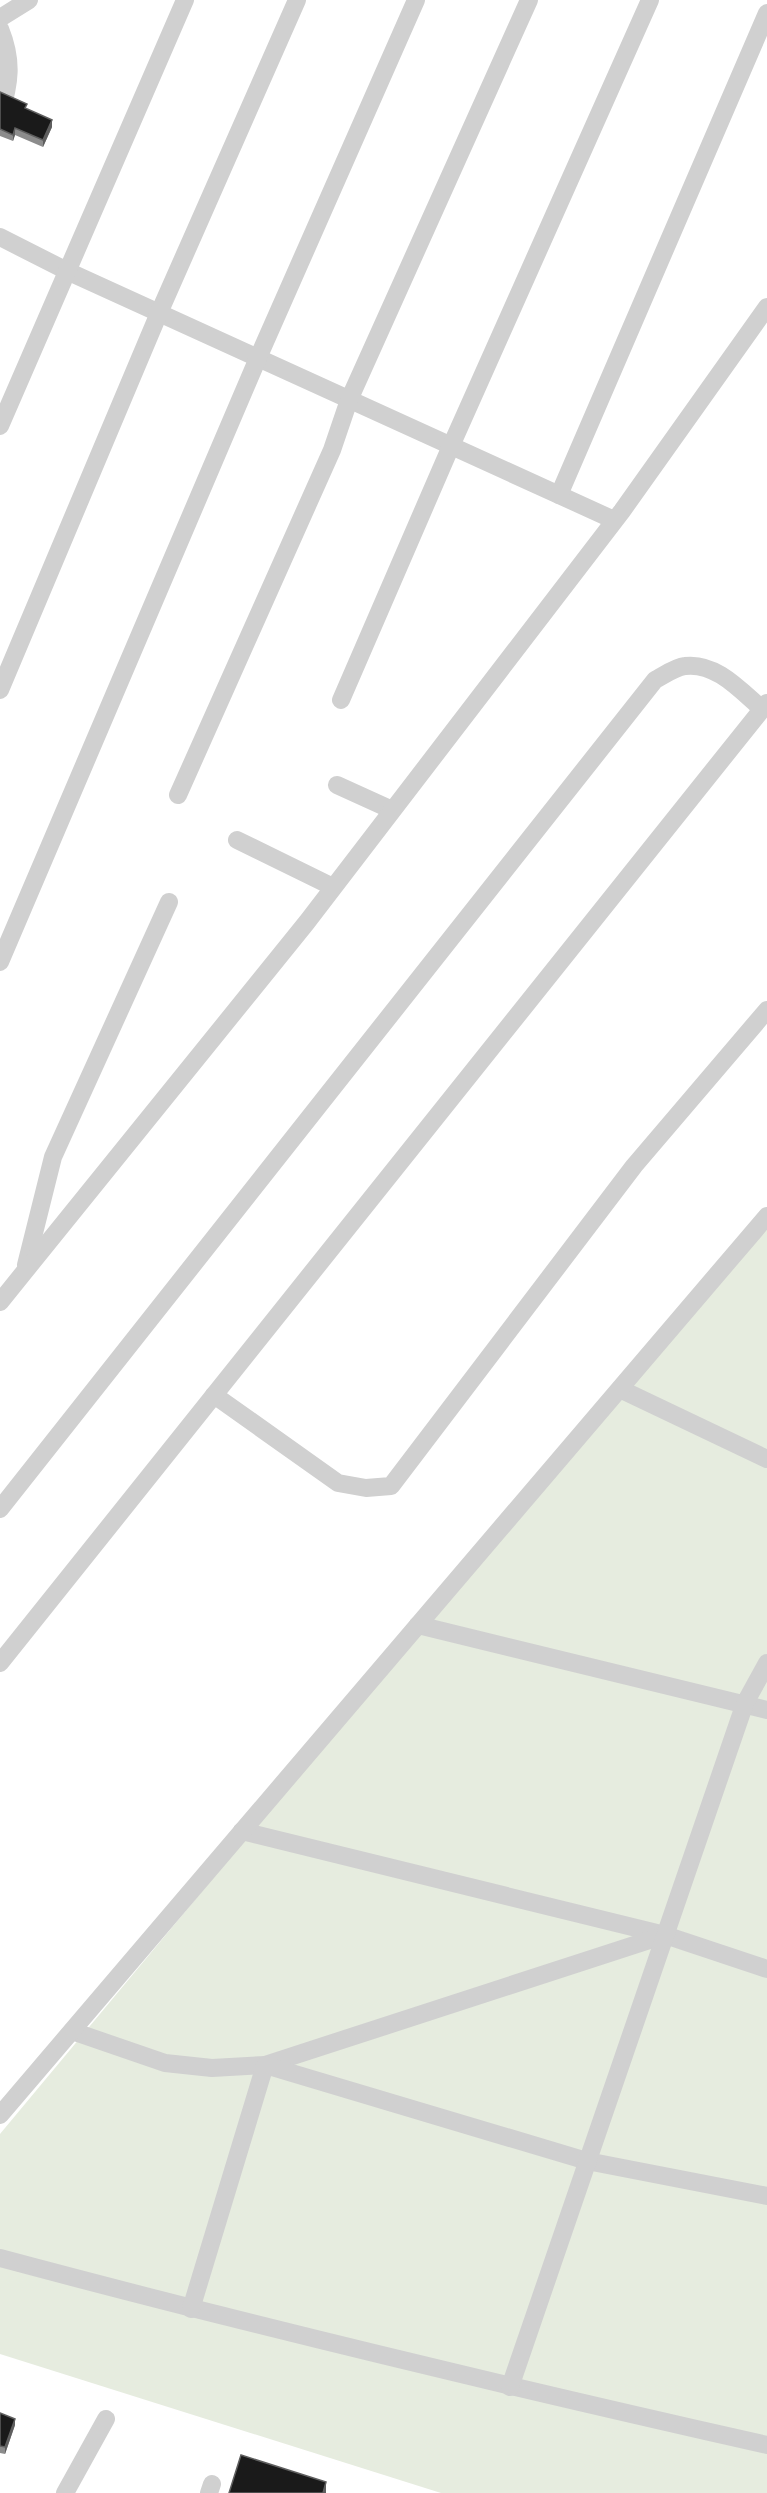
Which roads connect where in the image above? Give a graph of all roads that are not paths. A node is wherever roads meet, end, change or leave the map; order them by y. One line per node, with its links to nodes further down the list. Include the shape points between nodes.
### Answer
1 (29, 0): 8 (lane)
2 (185, 0): 12 (lane)
3 (297, 0): 14 (lane)
4 (416, 0): 15 (lane)
5 (529, 0): 16 (lane)
6 (650, 0): 18 (lane)
7 (767, 13): 19 (lane)
8 (0, 18)
9 (0, 29): 10 (lane, via 7,46 9,86)
10 (0, 115)
11 (0, 237): 12 (lane)
12 (67, 272): 14 (lane); 17 (lane)
13 (767, 307): 20 (lane)
14 (159, 313): 15 (lane); 21 (lane)
15 (258, 358): 16 (lane); 30 (lane)
16 (349, 400): 18 (lane); 25 (lane, via 332,450)
17 (0, 426)
18 (451, 446): 19 (lane); 22 (lane)
19 (559, 495): 20 (lane)
20 (614, 520): 26 (lane)
21 (0, 690)
22 (341, 700)
23 (764, 706): 36 (lane); 38 (lane, via 721,674 701,668 684,666 655,680)
24 (337, 785): 26 (lane)
25 (178, 795)
26 (392, 810): 28 (lane)
27 (237, 840): 28 (lane)
28 (333, 887): 33 (lane)
29 (168, 902): 33 (lane, via 53,1157)
30 (0, 962)
31 (767, 1010): 36 (lane, via 634,1166 391,1485 366,1488 338,1483)
32 (767, 1216): 35 (lane)
33 (24, 1272): 34 (lane)
34 (0, 1302)
35 (620, 1389): 37 (lane); 39 (lane)
36 (214, 1395): 41 (lane)
37 (767, 1458)
38 (0, 1509)
39 (418, 1625): 42 (lane); 44 (lane)
40 (767, 1663): 42 (lane)
41 (0, 1664)
42 (745, 1703): 43 (lane); 45 (lane)
43 (767, 1710)
44 (242, 1831): 45 (lane); 47 (lane)
45 (665, 1935): 46 (lane); 48 (lane); 50 (lane)
46 (767, 1969)
47 (72, 2031): 48 (lane, via 165,2063 212,2068); 49 (lane)
48 (266, 2065): 50 (lane); 53 (lane)
49 (0, 2115)
50 (587, 2161): 51 (lane); 54 (lane)
51 (767, 2196)
52 (0, 2258): 53 (lane)
53 (191, 2309): 54 (lane)
54 (510, 2387): 56 (lane)
55 (106, 2419): 57 (lane)
56 (767, 2445)
57 (65, 2493)

